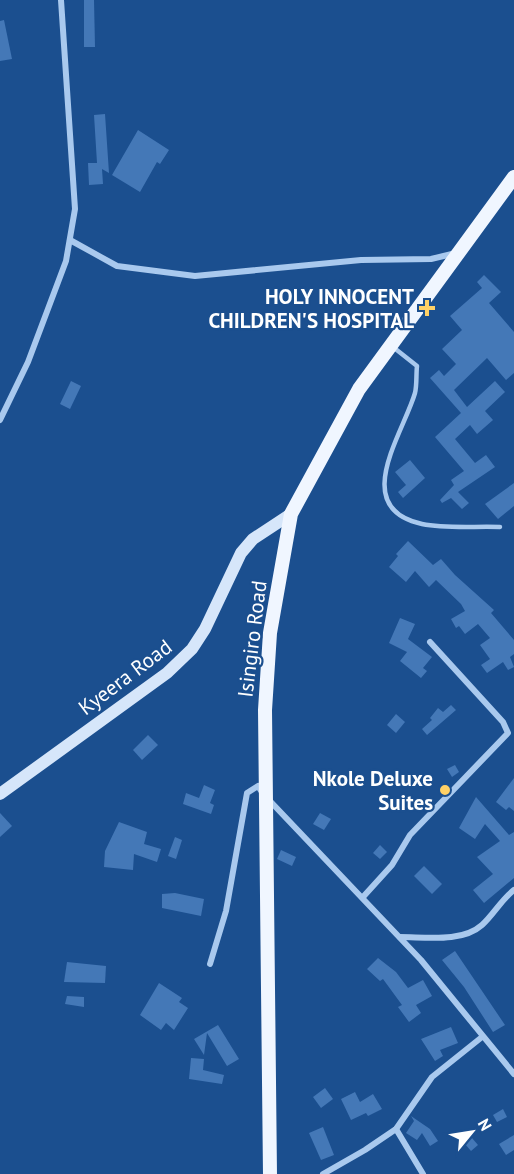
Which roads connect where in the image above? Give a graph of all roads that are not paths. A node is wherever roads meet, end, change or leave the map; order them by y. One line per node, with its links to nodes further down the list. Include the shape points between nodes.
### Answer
1 (61, 0): 3 (street, via 75,209)
2 (514, 177): 4 (main road, Isingiro Road)
3 (70, 240): 4 (street, via 117,266 195,276 361,260 431,259); 6 (street, via 66,261 28,362)
4 (459, 252): 5 (main road, Isingiro Road)
5 (391, 346): 7 (main road, Isingiro Road, via 343,416); 8 (lane, via 417,366 415,392 382,483 387,497 398,513 422,524)
6 (0, 420)
7 (291, 514): 10 (main road, Kyeera Road, via 253,538 241,553 192,649 167,673); 11 (main road, Isingiro Road, via 270,633 265,710)
8 (500, 527)
9 (430, 642): 13 (street, via 503,722 508,733 410,835 392,865)
10 (0, 794)
11 (267, 798): 13 (street); 15 (street, via 258,786 247,793 226,911); 19 (main road, Isingiro Road)
12 (514, 890): 14 (street, via 470,933)
13 (363, 897): 14 (street)
14 (400, 938): 16 (street)
15 (210, 963)
16 (482, 1037): 17 (street); 18 (street, via 432,1077)
17 (514, 1074)
18 (396, 1129): 20 (street); 21 (street)
19 (270, 1174)
20 (323, 1174)
21 (423, 1174)

